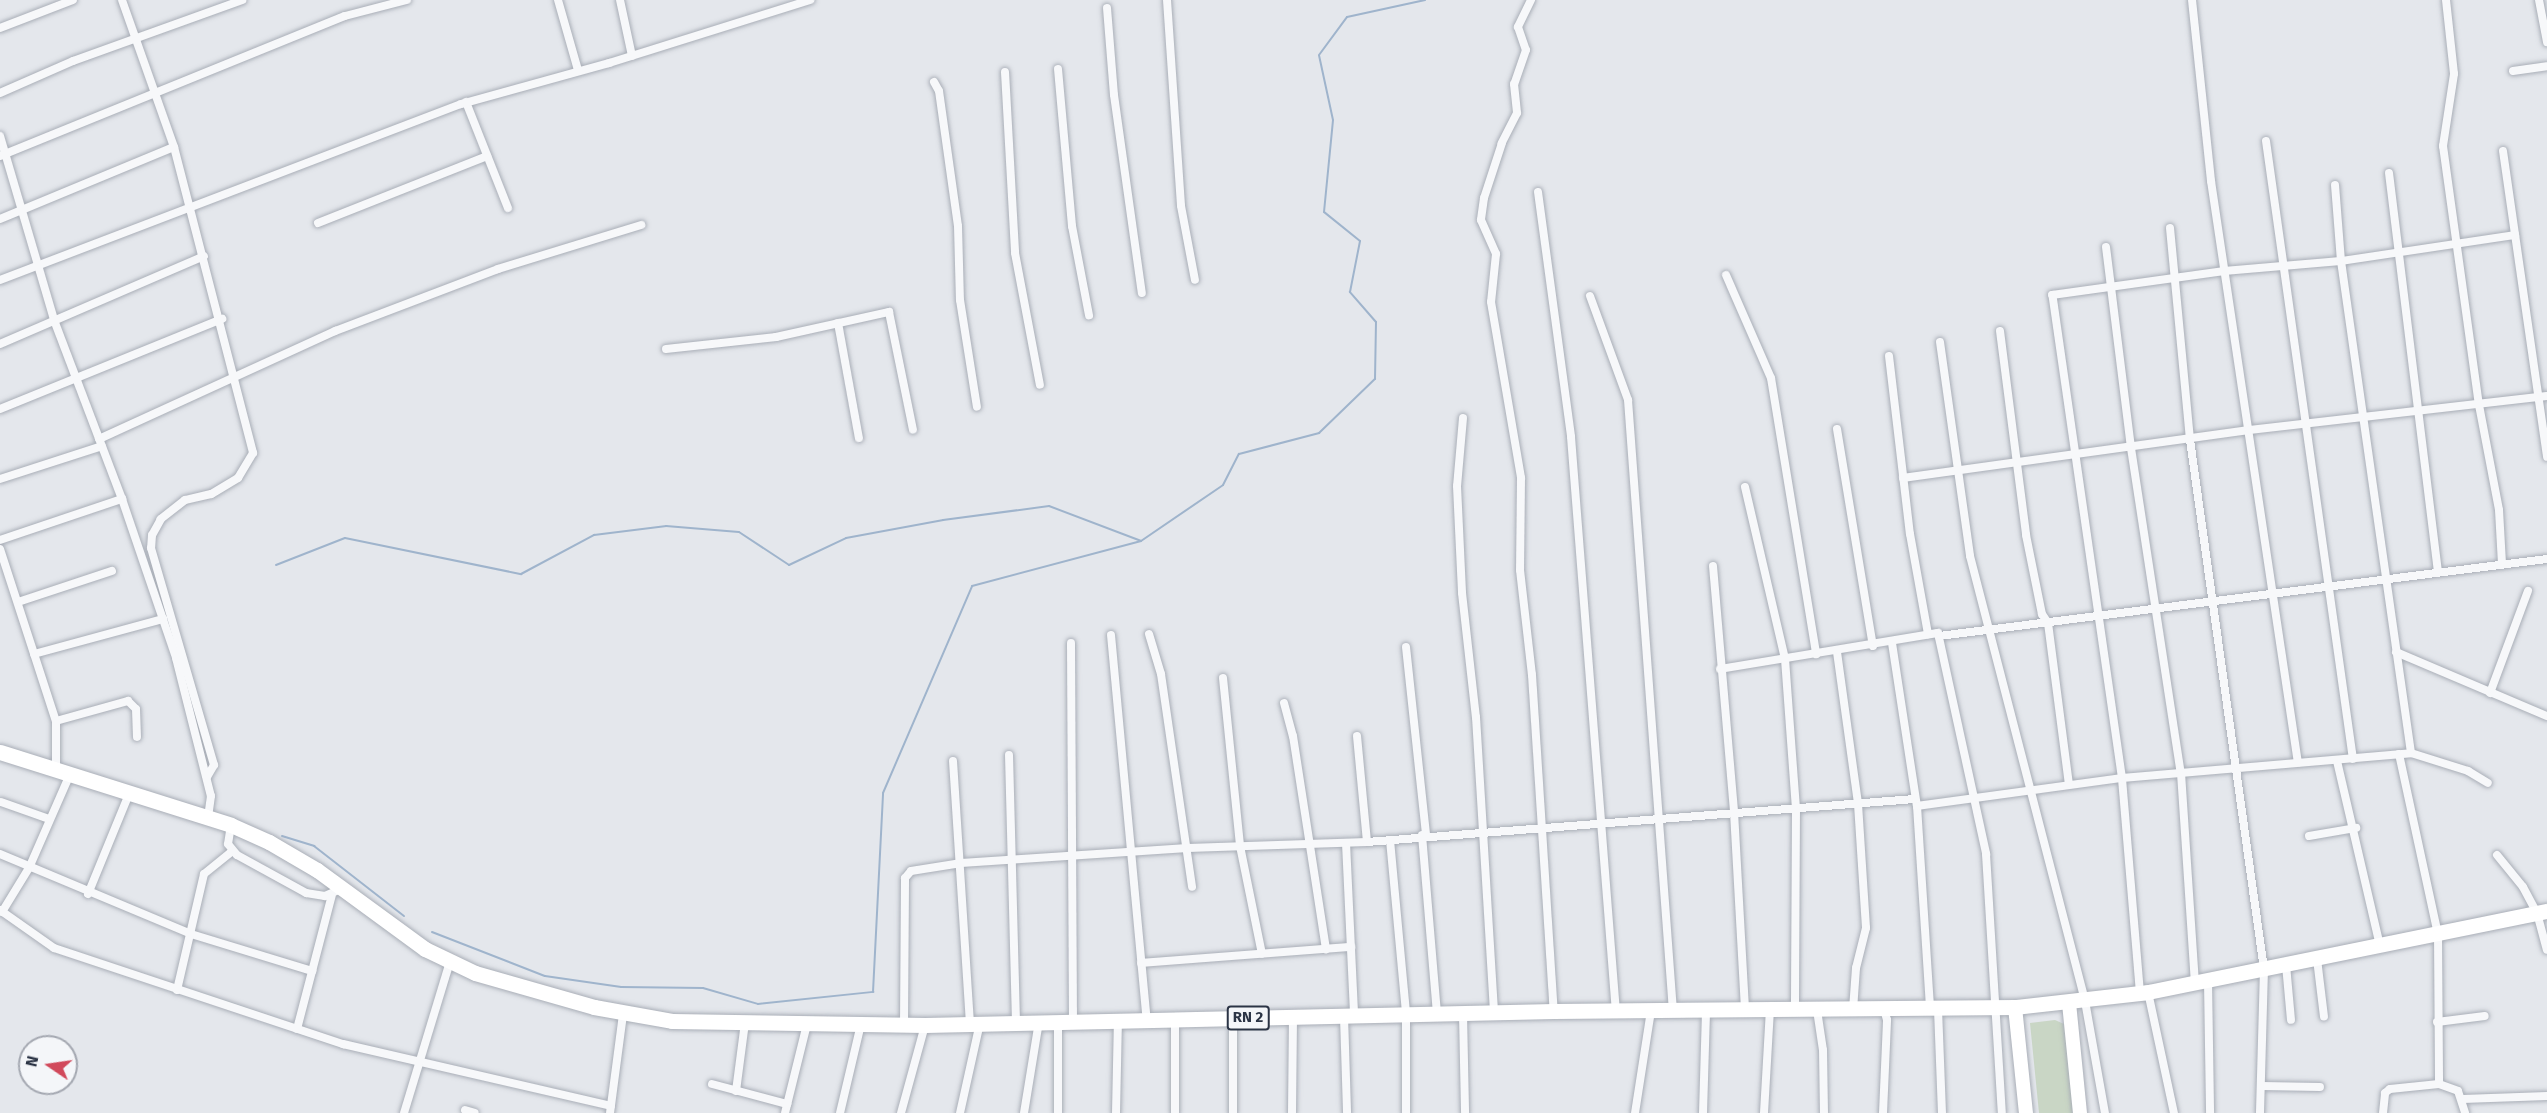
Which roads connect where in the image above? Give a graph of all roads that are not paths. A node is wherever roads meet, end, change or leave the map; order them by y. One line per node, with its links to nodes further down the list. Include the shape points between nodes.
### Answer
1 (73, 0): 14 (street)
2 (122, 0): 15 (street)
3 (242, 0): 15 (street)
4 (407, 0): 25 (street, via 345,16)
5 (558, 0): 20 (street)
6 (620, 0): 17 (street)
7 (810, 0): 17 (street)
8 (1167, 0): 55 (street, via 1182,206)
9 (1531, 0): 161 (street, via 1518,27 1526,50 1514,84 1517,113 1502,143 1480,220 1496,254 1491,302 1521,474 1520,570)
10 (2192, 0): 51 (street)
11 (2446, 0): 44 (street, via 2454,74 2443,146)
12 (2539, 0): 16 (street)
13 (1107, 8): 57 (street, via 1114,95)
14 (0, 28)
15 (135, 39): 24 (street); 25 (street)
16 (2547, 42)
17 (632, 56): 20 (street)
18 (2547, 66): 21 (street)
19 (1058, 69): 59 (street, via 1072,226)
20 (578, 70): 26 (street)
21 (2513, 71)
22 (1005, 72): 70 (street, via 1015,253)
23 (934, 82): 73 (street, via 939,91 958,226 960,300)
24 (0, 93)
25 (155, 95): 29 (street); 31 (street)
26 (466, 102): 32 (street); 37 (street)
27 (0, 136): 31 (street)
28 (2266, 141): 50 (street)
29 (174, 147): 37 (street); 38 (street)
30 (2503, 151): 43 (street)
31 (3, 155): 38 (street)
32 (487, 156): 36 (street); 40 (street)
33 (2389, 173): 46 (street)
34 (2335, 185): 48 (street)
35 (1538, 192): 159 (street, via 1571,437)
36 (508, 208)
37 (190, 209): 47 (street); 49 (street)
38 (22, 210): 39 (street); 49 (street)
39 (0, 219)
40 (318, 223)
41 (641, 225): 69 (street, via 433,293 335,331)
42 (2170, 228): 53 (street)
43 (2515, 235): 44 (street); 71 (street)
44 (2456, 245): 46 (street); 72 (street)
45 (2106, 247): 56 (street)
46 (2398, 252): 48 (street); 75 (street)
47 (204, 256): 60 (street); 61 (street)
48 (2341, 261): 50 (street); 77 (street)
49 (37, 264): 54 (street); 61 (street)
50 (2282, 266): 51 (street); 78 (street)
51 (2224, 271): 53 (street); 81 (street)
52 (1726, 276): 123 (street, via 1771,378)
53 (2174, 278): 56 (street); 83 (street)
54 (0, 280)
55 (1195, 280)
56 (2111, 286): 85 (street); 86 (street, via 2052,295)
57 (1142, 293)
58 (1590, 296): 158 (street, via 1628,400)
59 (1089, 315)
60 (222, 319): 68 (street); 69 (street)
61 (54, 320): 65 (street); 68 (street)
62 (838, 323): 66 (street, via 776,337); 80 (street, via 889,312); 82 (street)
63 (2000, 331): 88 (street)
64 (1940, 342): 89 (street)
65 (0, 344)
66 (666, 349)
67 (1889, 356): 90 (street)
68 (76, 377): 74 (street); 84 (street)
69 (232, 378): 84 (street); 124 (street, via 253,453 238,478 211,494 185,500 161,519 152,535 151,548)
70 (1040, 385)
71 (2543, 396): 72 (street); 87 (street)
72 (2479, 405): 75 (street); 97 (street, via 2499,510)
73 (977, 406)
74 (0, 409)
75 (2421, 412): 77 (street); 100 (street)
76 (1463, 418): 163 (street, via 1458,498)
77 (2363, 418): 78 (street); 101 (street)
78 (2305, 423): 81 (street); 102 (street)
79 (1837, 429): 118 (street)
80 (913, 430)
81 (2249, 430): 83 (street); 104 (street)
82 (859, 438)
83 (2190, 440): 85 (street); 106 (street)
84 (101, 442): 91 (street); 93 (street)
85 (2131, 448): 86 (street); 107 (street)
86 (2075, 454): 88 (street); 108 (street)
87 (2547, 458)
88 (2016, 462): 89 (street); 110 (street, via 2033,569 2042,614)
89 (1957, 469): 90 (street); 111 (street, via 1970,556)
90 (1903, 478): 113 (street)
91 (0, 479)
92 (1745, 487): 125 (street)
93 (122, 500): 94 (street); 109 (street)
94 (0, 540)
95 (1, 555): 105 (street)
96 (2547, 559): 97 (street)
97 (2502, 563): 100 (street)
98 (1713, 566): 126 (street)
99 (112, 571): 105 (street)
100 (2438, 571): 101 (street)
101 (2386, 580): 102 (street); 121 (street)
102 (2330, 588): 104 (street); 138 (street)
103 (2528, 591): 128 (street)
104 (2272, 595): 106 (street); 141 (street)
105 (18, 602): 122 (street)
106 (2213, 602): 107 (street); 142 (street)
107 (2156, 608): 108 (street); 144 (street)
108 (2099, 613): 110 (street); 145 (street)
109 (163, 619): 122 (street); 124 (street)
110 (2048, 623): 111 (street); 147 (street)
111 (1990, 631): 115 (street); 148 (street)
112 (1149, 634): 171 (street, via 1161,674)
113 (1928, 634): 115 (street, via 1937,632); 117 (street)
114 (1111, 635): 173 (street)
115 (1939, 636): 150 (street)
116 (1071, 643): 176 (street)
117 (1892, 643): 118 (street); 152 (street)
118 (1873, 646): 120 (street)
119 (1406, 647): 164 (street)
120 (1838, 652): 123 (street); 153 (street)
121 (2396, 652): 128 (street); 135 (street)
122 (34, 654): 131 (street)
123 (1816, 654): 125 (street)
124 (179, 656): 156 (street, via 214,765 207,777 211,796)
125 (1785, 659): 126 (street); 154 (street)
126 (1720, 669): 155 (street)
127 (1223, 678): 170 (street)
128 (2490, 693): 130 (street)
129 (1284, 703): 169 (street, via 1293,736)
130 (2547, 717)
131 (56, 722): 133 (street, via 128,701 136,709); 143 (street)
132 (1357, 736): 167 (street)
133 (137, 737)
134 (0, 752): 143 (highway, RN 2)
135 (2411, 753): 136 (street); 146 (street, via 2468,771)
136 (2398, 754): 138 (street); 186 (street)
137 (1009, 755): 177 (street)
138 (2353, 759): 140 (street)
139 (953, 761): 178 (street)
140 (2337, 761): 141 (street); 162 (street)
141 (2298, 764): 142 (street)
142 (2238, 768): 144 (street); 196 (street)
143 (63, 772): 149 (highway, RN 2); 157 (street)
144 (2181, 773): 145 (street); 198 (street)
145 (2122, 778): 147 (street); 200 (street)
146 (2488, 783)
147 (2069, 784): 148 (street)
148 (2033, 789): 150 (street); 201 (street)
149 (129, 794): 156 (highway, RN 2); 182 (street)
150 (1974, 798): 152 (street); 203 (street, via 1986,854)
151 (1, 802): 157 (street)
152 (1916, 803): 153 (street); 206 (street)
153 (1858, 804): 154 (street); 214 (street, via 1866,928 1856,968)
154 (1797, 808): 155 (street); 209 (street)
155 (1734, 812): 158 (street); 207 (street)
156 (208, 818): 160 (highway, RN 2)
157 (50, 819): 179 (street)
158 (1662, 819): 159 (street); 216 (street)
159 (1602, 824): 161 (street); 215 (street)
160 (231, 825): 172 (street, via 227,836); 181 (highway, RN 2, via 300,858)
161 (1543, 828): 163 (street); 211 (street)
162 (2356, 828): 165 (street); 187 (street)
163 (1481, 832): 164 (street); 218 (street)
164 (1424, 835): 166 (street); 217 (street)
165 (2309, 836)
166 (1390, 840): 167 (street); 220 (street)
167 (1367, 842): 168 (street)
168 (1346, 843): 169 (street); 188 (street)
169 (1309, 845): 170 (street); 189 (street)
170 (1240, 846): 171 (street); 191 (street)
171 (1188, 848): 173 (street); 180 (street)
172 (232, 851): 181 (street, via 299,890); 185 (street, via 204,874)
173 (1130, 853): 176 (street); 194 (street)
174 (0, 854): 179 (street)
175 (2497, 855): 184 (street)
176 (1073, 857): 177 (street); 233 (street)
177 (1012, 860): 178 (street); 232 (street)
178 (961, 863): 236 (street); 239 (street, via 911,871 905,878)
179 (29, 868): 182 (street); 183 (street)
180 (1192, 887)
181 (336, 892): 193 (highway, RN 2); 197 (street)
182 (88, 894): 185 (street)
183 (1, 911): 199 (street, via 54,948)
184 (2542, 912): 186 (highway, RN 2); 190 (street)
185 (191, 934): 197 (street); 199 (street)
186 (2438, 934): 187 (highway, RN 2); 234 (street, via 2441,976)
187 (2380, 946): 192 (highway, RN 2)
188 (1351, 947): 189 (street); 222 (street)
189 (1326, 949): 191 (street)
190 (2547, 950)
191 (1262, 954): 194 (street)
192 (2317, 959): 195 (highway, RN 2); 224 (street)
193 (450, 962): 219 (highway, RN 2, via 514,985); 242 (street)
194 (1141, 963): 229 (street)
195 (2286, 965): 196 (highway, RN 2); 231 (street)
196 (2264, 969): 198 (highway, RN 2); 245 (street)
197 (312, 971): 241 (street)
198 (2202, 982): 200 (highway, RN 2); 278 (street)
199 (177, 990): 241 (street)
200 (2144, 993): 201 (highway, RN 2); 277 (street)
201 (2085, 1001): 202 (highway, RN 2); 276 (street)
202 (2068, 1003): 204 (highway, RN 2); 275 (main road)
203 (1997, 1007): 204 (highway, RN 2); 206 (highway, RN 2); 273 (street)
204 (2015, 1007): 274 (main road)
205 (1884, 1009): 206 (highway, RN 2); 214 (highway, RN 2); 271 (street, via 1887,1020)
206 (1934, 1009): 272 (street)
207 (1745, 1010): 208 (highway, RN 2); 213 (highway, RN 2)
208 (1770, 1010): 209 (highway, RN 2); 269 (street)
209 (1795, 1010): 210 (highway, RN 2)
210 (1817, 1010): 214 (highway, RN 2); 270 (street, via 1823,1050)
211 (1554, 1011): 215 (highway, RN 2); 218 (highway, RN 2)
212 (1651, 1011): 215 (highway, RN 2); 216 (highway, RN 2); 267 (street)
213 (1706, 1011): 216 (highway, RN 2); 268 (street)
214 (1853, 1011)
215 (1616, 1012)
216 (1673, 1012)
217 (1437, 1013): 220 (highway, RN 2); 221 (highway, RN 2)
218 (1494, 1013): 221 (highway, RN 2)
219 (623, 1014): 235 (highway, RN 2, via 672,1021); 250 (street)
220 (1406, 1014): 222 (highway, RN 2); 265 (street)
221 (1463, 1014): 266 (street)
222 (1349, 1015): 226 (highway, RN 2); 264 (street)
223 (2485, 1016): 234 (street)
224 (2324, 1017)
225 (1233, 1018): 226 (highway, RN 2); 230 (highway, RN 2); 262 (street)
226 (1293, 1018): 263 (street)
227 (1118, 1019): 229 (highway, RN 2); 233 (highway, RN 2); 260 (street)
228 (1039, 1020): 232 (highway, RN 2); 233 (highway, RN 2); 258 (street)
229 (1148, 1020): 230 (highway, RN 2)
230 (1175, 1020): 261 (street)
231 (2291, 1020)
232 (1016, 1021): 236 (highway, RN 2)
233 (1066, 1021): 259 (street)
234 (2437, 1022): 244 (street)
235 (745, 1023): 237 (highway, RN 2); 247 (street)
236 (975, 1023): 240 (highway, RN 2); 257 (street)
237 (807, 1024): 238 (highway, RN 2); 251 (street)
238 (861, 1024): 239 (highway, RN 2); 255 (street)
239 (904, 1025): 240 (highway, RN 2)
240 (925, 1025): 256 (street)
241 (297, 1029): 242 (street)
242 (422, 1062): 250 (street); 253 (street)
243 (712, 1084): 247 (street)
244 (2439, 1084): 249 (street, via 2455,1088); 280 (street, via 2390,1089 2385,1094)
245 (2262, 1086): 246 (street); 279 (street)
246 (2320, 1087)
247 (736, 1091): 251 (street)
248 (2547, 1096): 249 (street)
249 (2463, 1099): 281 (street)
250 (610, 1109)
251 (786, 1109)
252 (465, 1110): 254 (street)
253 (404, 1113)
254 (475, 1113)
255 (840, 1113)
256 (901, 1113)
257 (960, 1113)
258 (1024, 1113)
259 (1058, 1113)
260 (1116, 1113)
261 (1175, 1113)
262 (1233, 1113)
263 (1292, 1113)
264 (1347, 1113)
265 (1406, 1113)
266 (1465, 1113)
267 (1635, 1113)
268 (1703, 1113)
269 (1764, 1113)
270 (1824, 1113)
271 (1883, 1113)
272 (1942, 1113)
273 (2002, 1113)
274 (2026, 1113)
275 (2080, 1113)
276 (2105, 1113)
277 (2174, 1113)
278 (2211, 1113)
279 (2260, 1113)
280 (2383, 1113)
281 (2465, 1113)

